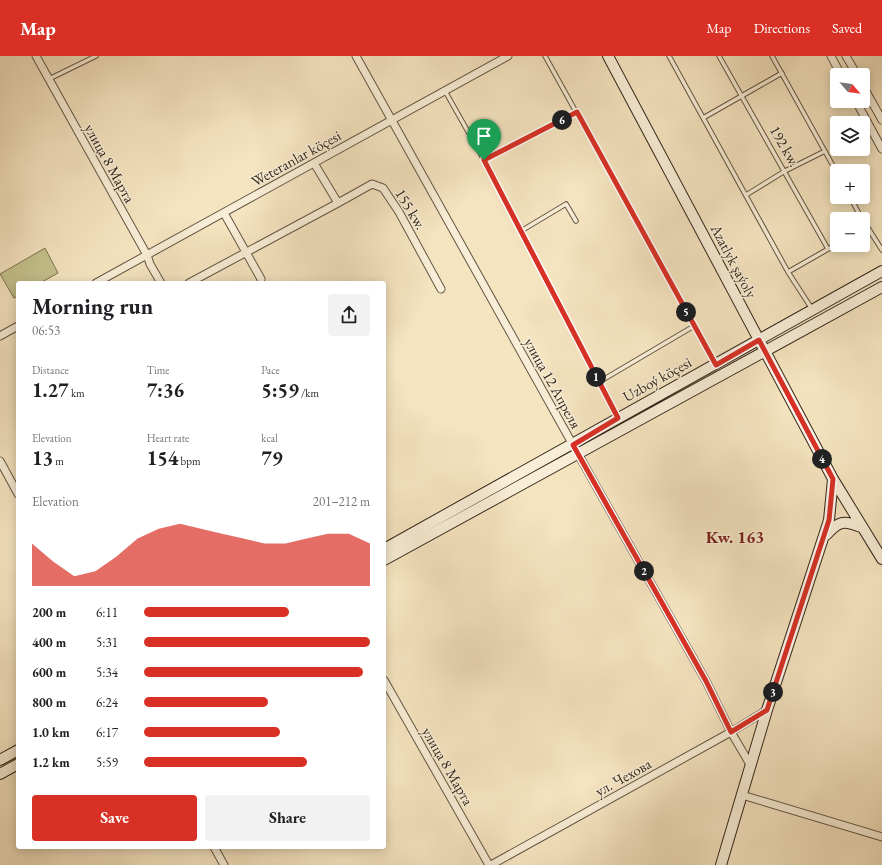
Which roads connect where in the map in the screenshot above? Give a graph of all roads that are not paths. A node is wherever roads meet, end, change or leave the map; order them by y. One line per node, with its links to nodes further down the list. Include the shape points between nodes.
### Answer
1 (36, 56): 15 (street, улица 8 Марта)
2 (96, 56): 15 (lane)
3 (356, 56): 22 (street, улица 12 Апреля)
4 (508, 56): 16 (street, Weteranlar köçesi)
5 (545, 56): 20 (lane)
6 (608, 56): 52 (street, Azatlyk şaýoly)
7 (669, 56): 21 (lane)
8 (719, 56): 17 (lane, 192 kw.)
9 (772, 56): 14 (lane)
10 (831, 56): 12 (street)
11 (846, 56): 13 (street)
12 (837, 68)
13 (853, 68)
14 (782, 73): 17 (lane); 25 (lane)
15 (48, 79): 39 (street, улица 8 Марта)
16 (445, 90): 22 (street, Weteranlar köçesi); 26 (lane)
17 (742, 96): 21 (lane); 29 (lane, 192 kw.)
18 (870, 99): 23 (street)
19 (860, 108): 24 (street)
20 (577, 112): 26 (lane); 49 (lane)
21 (703, 118): 30 (lane)
22 (392, 120): 27 (street, Weteranlar köçesi); 57 (street, улица 12 Апреля)
23 (882, 120)
24 (882, 150)
25 (825, 151): 28 (lane); 29 (lane)
26 (484, 160): 34 (lane)
27 (314, 163): 31 (street); 32 (street, Weteranlar köçesi)
28 (832, 164)
29 (785, 171): 30 (lane); 36 (lane, 192 kw.)
30 (746, 196): 41 (lane)
31 (338, 203): 38 (street, 155 kw.); 47 (street, 155 kw., via 372,184 383,188)
32 (224, 213): 38 (street); 39 (street, Weteranlar köçesi)
33 (576, 221): 34 (lane, via 566,204)
34 (521, 231): 55 (lane)
35 (870, 234): 37 (lane)
36 (828, 249): 41 (lane)
37 (882, 250)
38 (246, 253): 42 (street); 45 (street, 155 kw.)
39 (147, 255): 43 (street, Weteranlar köçesi); 44 (street, улица 8 Марта)
40 (882, 271): 48 (street, Uzboý köçesi)
41 (788, 272): 48 (lane)
42 (261, 279)
43 (100, 281)
44 (160, 281)
45 (193, 281)
46 (882, 287): 53 (street, Uzboý köçesi)
47 (442, 289)
48 (812, 310): 52 (street, Uzboý köçesi)
49 (694, 326): 54 (lane); 55 (lane)
50 (16, 327): 51 (street)
51 (0, 336)
52 (759, 340): 53 (street, Azatlyk şaýoly); 54 (street, Uzboý köçesi)
53 (764, 350): 58 (street, Uzboý köçesi); 60 (street, Azatlyk şaýoly)
54 (716, 365): 56 (street, Uzboý köçesi)
55 (599, 382): 56 (lane)
56 (618, 418): 57 (street, Uzboý köçesi)
57 (573, 445): 58 (street, улица 12 Апреля); 64 (street, Uzboý köçesi)
58 (579, 454): 65 (street, Uzboý köçesi); 69 (street, улица 12 Апреля, via 706,681)
59 (0, 461): 61 (street)
60 (833, 479): 62 (street, Azatlyk şaýoly); 63 (street, via 829,520)
61 (16, 490)
62 (862, 527): 63 (street, via 840,523); 66 (street, Azatlyk şaýoly)
63 (823, 538): 68 (street)
64 (386, 548)
65 (386, 559)
66 (882, 559)
67 (386, 683): 79 (street, улица 8 Марта)
68 (767, 710): 69 (street, ул. Чехова); 73 (street)
69 (731, 732): 73 (street, улица 12 Апреля); 79 (street, ул. Чехова)
70 (16, 751): 71 (street)
71 (0, 760)
72 (16, 765): 74 (street)
73 (751, 766): 75 (street)
74 (0, 774)
75 (742, 795): 76 (street); 80 (street)
76 (882, 837)
77 (215, 849): 78 (street)
78 (224, 865)
79 (490, 865)
80 (721, 865)

